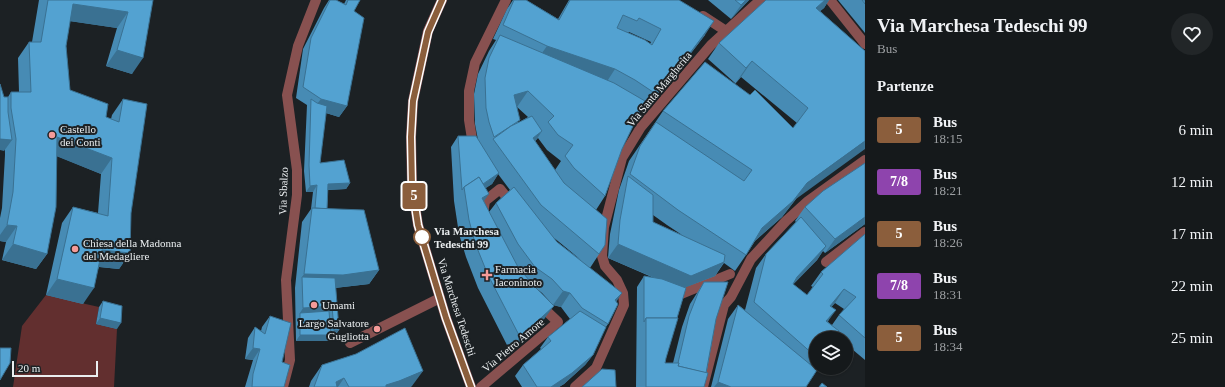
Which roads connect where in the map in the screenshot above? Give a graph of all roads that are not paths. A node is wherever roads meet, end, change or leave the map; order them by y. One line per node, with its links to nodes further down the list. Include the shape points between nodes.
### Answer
1 (316, 0): 22 (street, Via Sbalzo, via 298,46 287,95 297,170 297,195 286,280 290,360)
2 (442, 0): 19 (street, Via Marchesa Tedeschi, via 428,32 413,101 411,137 412,186 418,225)
3 (506, 0): 9 (street, via 476,63 469,91 469,120 473,145)
4 (766, 0): 7 (street, Via Santa Margherita, via 756,4)
5 (830, 0): 8 (street)
6 (694, 10): 7 (street)
7 (726, 32): 20 (street, Via Santa Margherita, via 711,45 699,66 644,116 648,120 644,129 622,158 601,225 602,256 605,266 617,280 623,293)
8 (865, 44)
9 (480, 158)
10 (865, 160): 26 (street, via 808,201 751,259 732,297 724,305)
11 (518, 212): 12 (street, via 498,186 485,201 482,219)
12 (486, 226)
13 (865, 233): 14 (street)
14 (826, 262)
15 (730, 274): 17 (street)
16 (530, 295): 24 (street, Via Pietro Amore, via 558,322)
17 (678, 295)
18 (612, 296): 20 (street)
19 (440, 298): 21 (street); 23 (street, Via Marchesa Tedeschi)
20 (624, 305): 25 (street, via 596,368)
21 (350, 343)
22 (283, 387)
23 (471, 387)
24 (481, 387)
25 (575, 387)
26 (703, 387)

